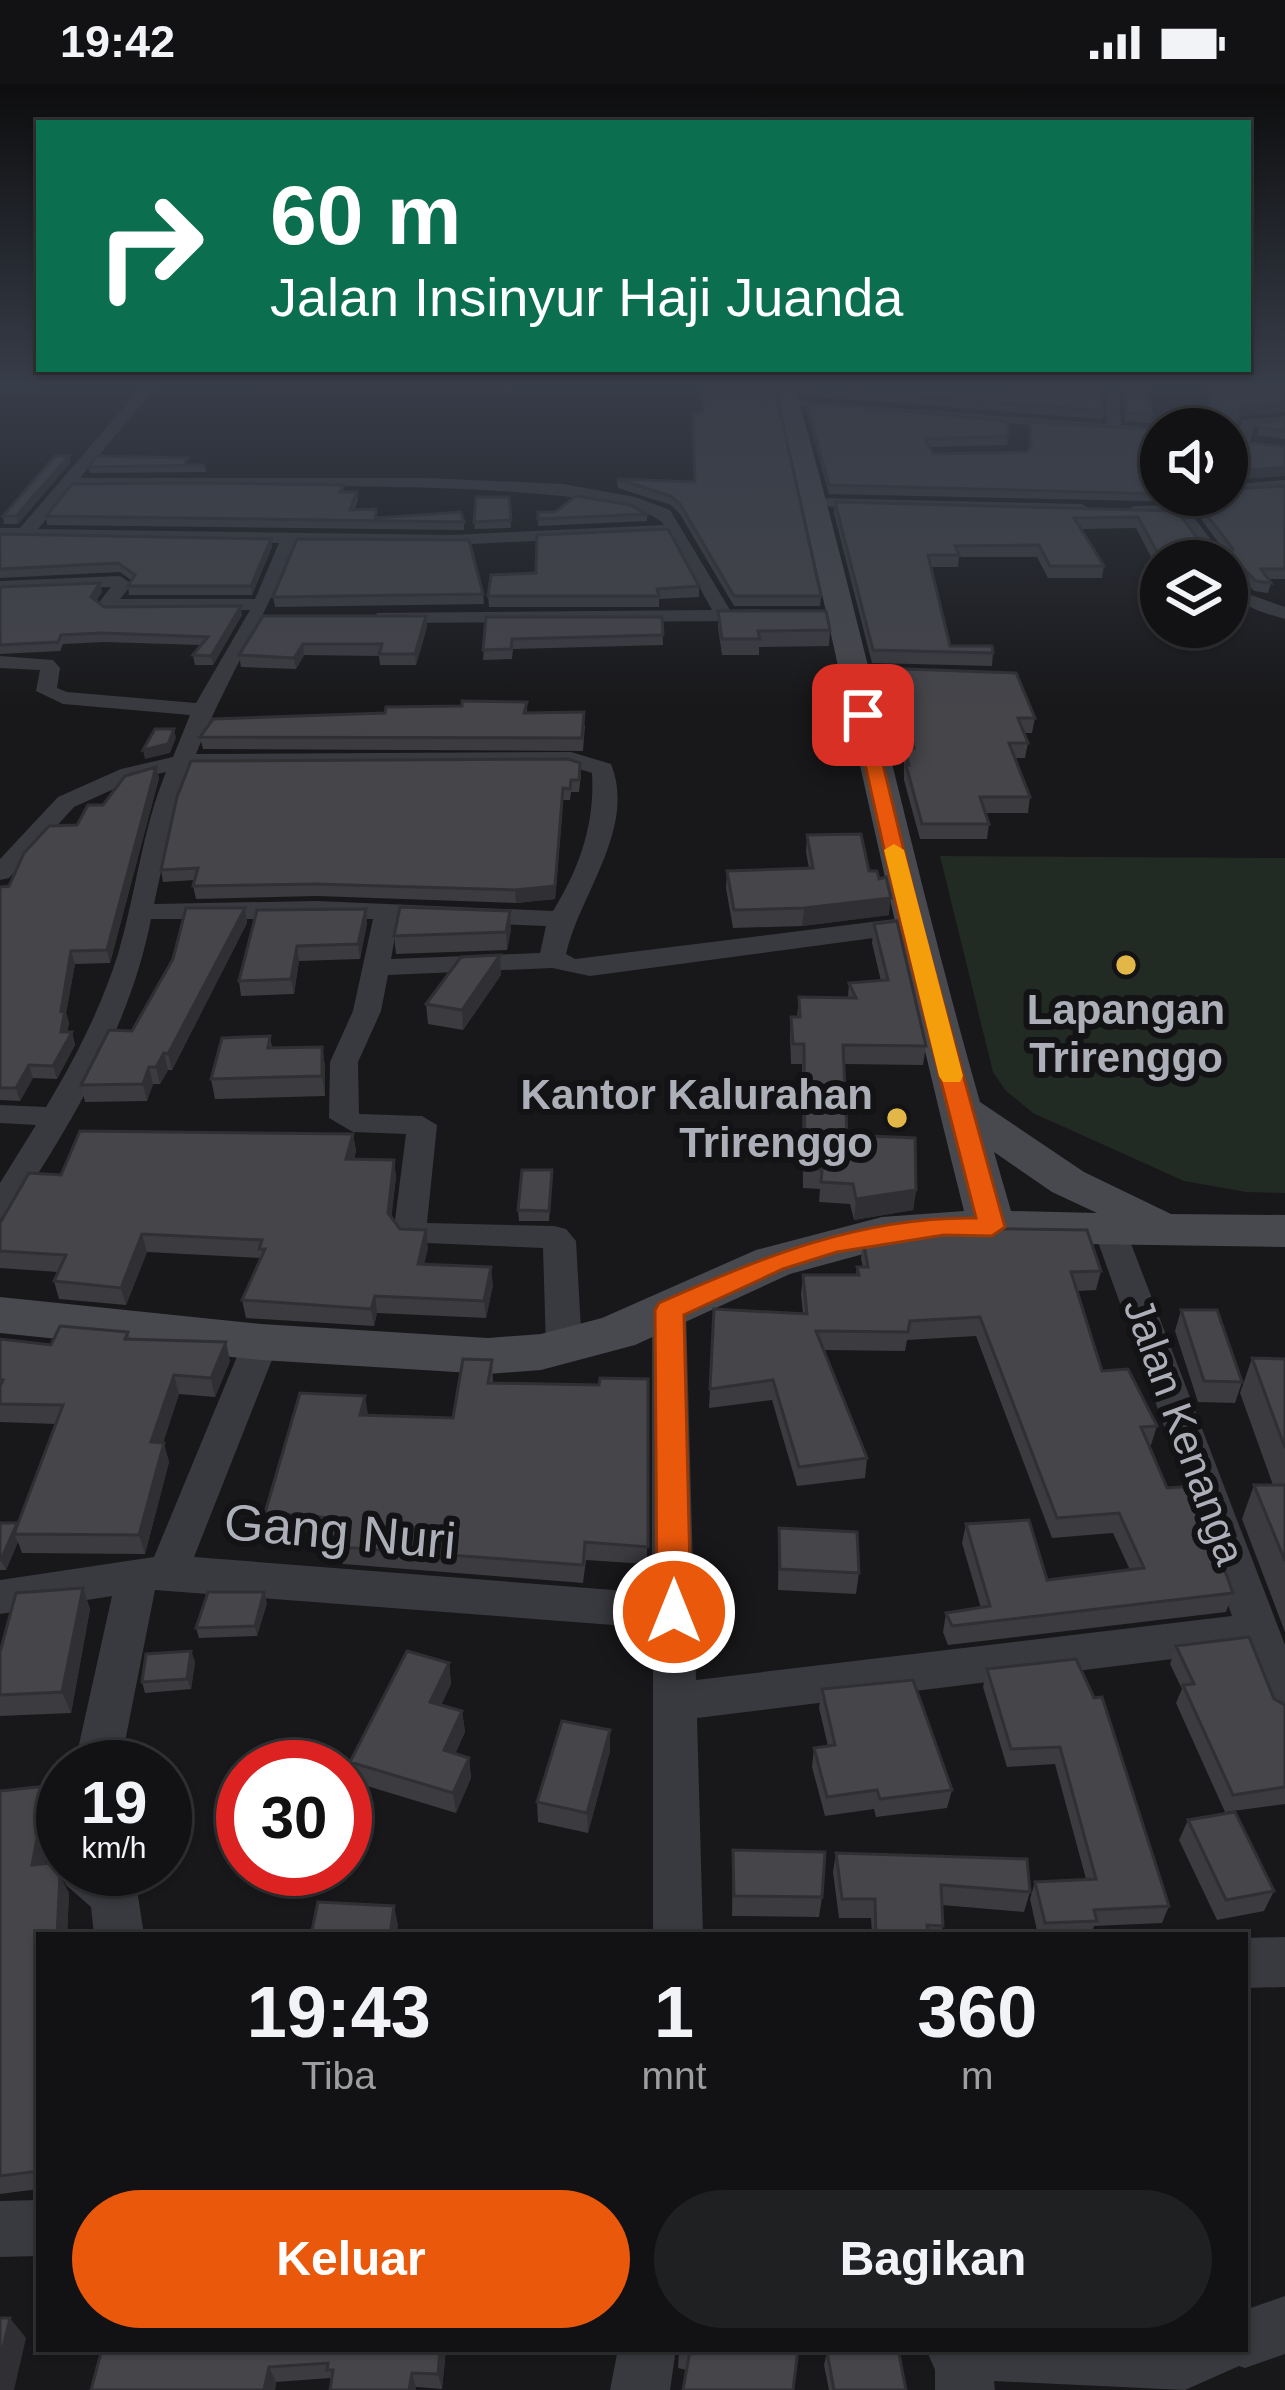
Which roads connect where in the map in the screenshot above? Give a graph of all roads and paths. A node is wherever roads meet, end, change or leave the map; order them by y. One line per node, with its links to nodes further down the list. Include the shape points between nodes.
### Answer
1 (61, 492): 11 (street)
2 (567, 492): 10 (street, via 634,502 664,513)
3 (813, 492): 5 (main road)
4 (969, 492): 6 (street)
5 (816, 503): 6 (street); 28 (main road, via 828,616 864,673)
6 (982, 505): 7 (street)
7 (1093, 509)
8 (1115, 510): 9 (street)
9 (1140, 511)
10 (675, 529): 13 (street); 19 (street)
11 (26, 532): 12 (street); 13 (street)
12 (0, 533)
13 (289, 538): 16 (street)
14 (0, 586): 16 (street, via 120,581 106,605)
15 (1248, 600): 17 (street)
16 (266, 612): 22 (street, via 229,658)
17 (1285, 614)
18 (373, 616): 19 (street)
19 (724, 616): 20 (street)
20 (770, 616)
21 (0, 662): 22 (street, via 46,664 46,691 63,698)
22 (204, 710): 23 (street)
23 (185, 761): 24 (street, via 66,802); 26 (street, via 155,829); 27 (street, via 597,765 602,826 587,879)
24 (0, 873)
25 (386, 910): 26 (street); 27 (street); 30 (street)
26 (140, 912): 33 (street, via 119,983)
27 (561, 919): 29 (street)
28 (911, 925): 29 (street, via 590,968); 31 (main road)
29 (554, 960): 30 (street)
30 (379, 967): 42 (street, via 344,1062 344,1118 422,1125 414,1234 559,1241)
31 (959, 1107): 35 (main road); 37 (main road, via 1068,1182)
32 (0, 1114): 33 (street)
33 (57, 1118): 34 (street)
34 (0, 1209)
35 (992, 1227): 36 (main road); 39 (main road, via 834,1243)
36 (1109, 1228): 37 (main road); 46 (street, Jalan Kenanga)
37 (1176, 1229): 38 (main road)
38 (1285, 1231)
39 (670, 1310): 42 (main road); 45 (street)
40 (0, 1315): 41 (main road)
41 (261, 1342): 42 (main road, via 488,1356); 43 (street)
42 (564, 1347)
43 (153, 1572): 44 (street, Gang Nuri); 45 (street, Gang Nuri); 49 (street)
44 (0, 1597)
45 (674, 1612): 47 (street)
46 (1258, 1630): 47 (street); 48 (street, Jalan Kenanga)
47 (674, 1702): 52 (street)
48 (1285, 1702)
49 (105, 1740)
50 (114, 1896): 51 (street)
51 (118, 1932)
52 (678, 1932)
53 (1285, 1962): 54 (street)
54 (1248, 1963)
55 (36, 2228): 56 (street)
56 (0, 2229)
57 (1285, 2325): 58 (street)
58 (1248, 2338)
59 (646, 2352): 62 (street)
60 (1209, 2352): 61 (street, via 1181,2362)
61 (961, 2364)
62 (640, 2390)

